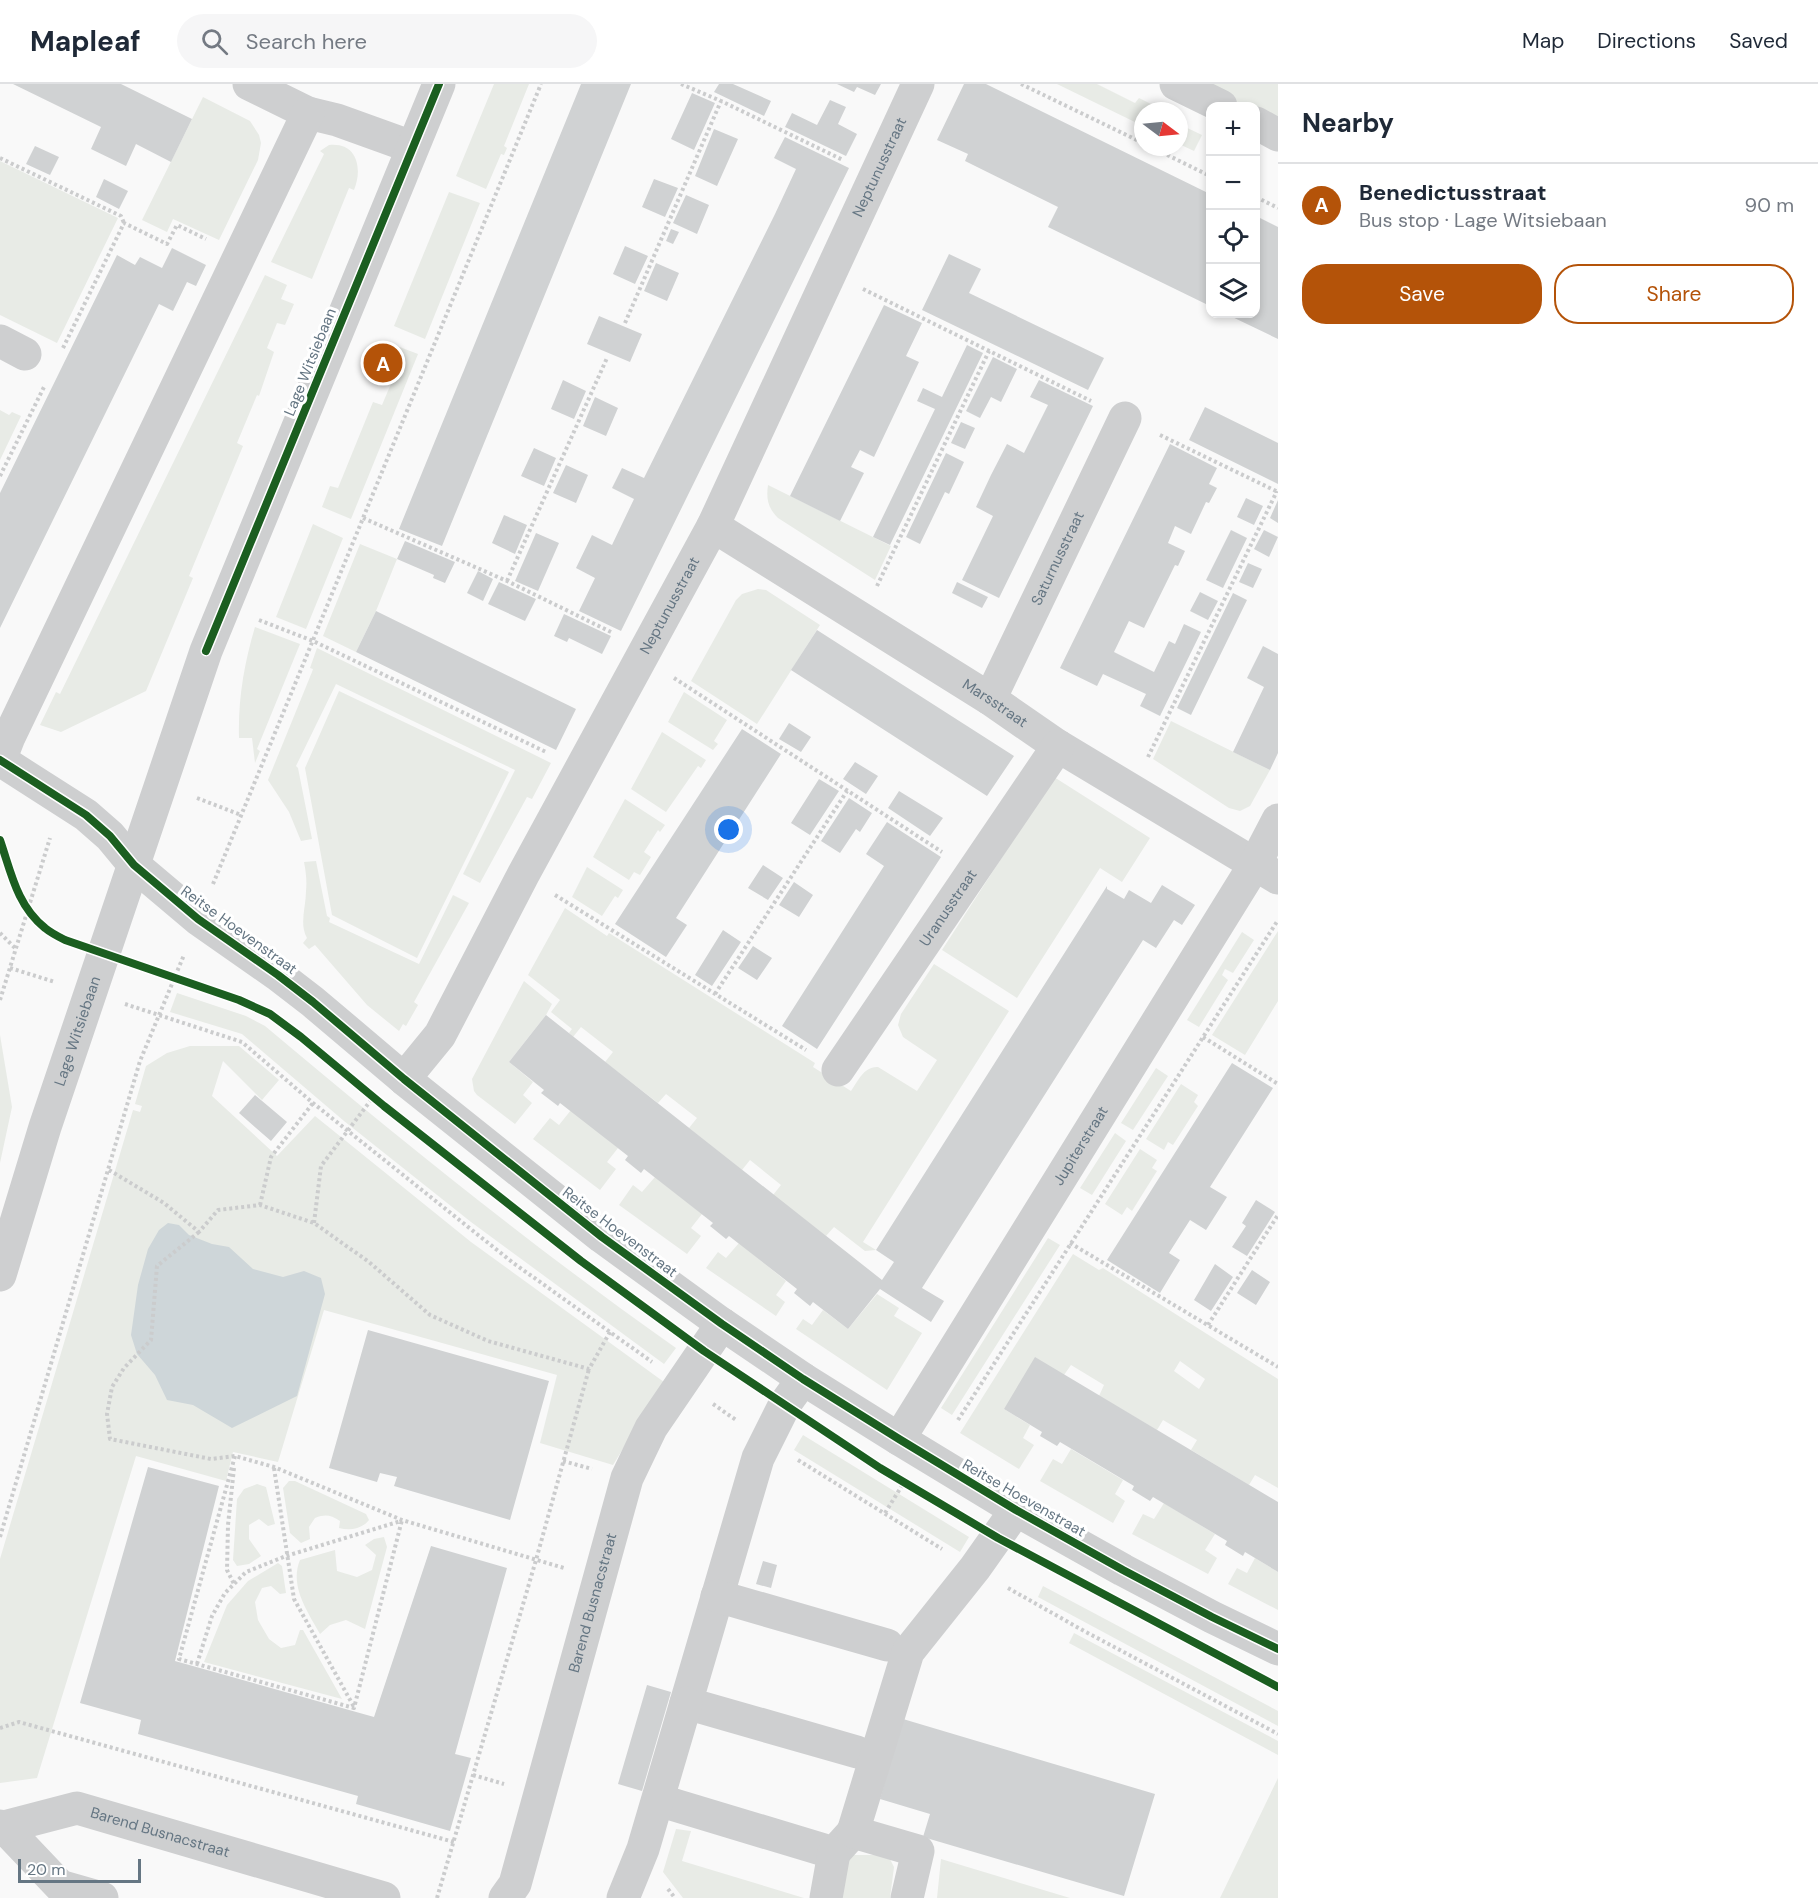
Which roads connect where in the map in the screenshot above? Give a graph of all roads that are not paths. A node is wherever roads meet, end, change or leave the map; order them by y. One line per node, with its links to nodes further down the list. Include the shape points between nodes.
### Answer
1 (249, 84): 6 (street)
2 (439, 84): 9 (street, Lage Witsiebaan)
3 (918, 84): 11 (street, Neptunusstraat)
4 (1176, 84): 5 (street)
5 (1213, 102)
6 (308, 113): 9 (street); 14 (street)
7 (1260, 125): 8 (street)
8 (1278, 135)
9 (412, 147): 16 (street, Lage Witsiebaan, via 206,651)
10 (1125, 418): 12 (street, Saturnusstraat)
11 (712, 526): 12 (street, Marsstraat); 19 (street, Neptunusstraat, via 440,1035)
12 (990, 699): 13 (street, Marsstraat)
13 (1058, 746): 17 (street, Marsstraat); 18 (street, Uranusstraat)
14 (0, 760): 16 (street, Reitse Hoevenstraat, via 86,815 110,836)
15 (1278, 820): 17 (street, Jupiterstraat)
16 (134, 866): 19 (street, Reitse Hoevenstraat, via 198,919 313,1002); 20 (street, Lage Witsiebaan, via 45,1127)
17 (1267, 871): 23 (street, Jupiterstraat, via 1034,1222)
18 (838, 1070)
19 (404, 1079): 21 (street, Reitse Hoevenstraat, via 602,1237)
20 (0, 1275)
21 (722, 1324): 22 (street, Reitse Hoevenstraat); 35 (street, Barend Busnacstraat, via 651,1428 627,1478 515,1884)
22 (802, 1379): 23 (street, Reitse Hoevenstraat); 25 (street, via 758,1458)
23 (910, 1446): 24 (street, Reitse Hoevenstraat)
24 (1016, 1510): 27 (street, Reitse Hoevenstraat, via 1152,1586); 32 (street, via 975,1569 908,1652)
25 (717, 1596): 26 (street); 28 (street)
26 (887, 1645)
27 (1278, 1648)
28 (686, 1702): 29 (street); 30 (street)
29 (857, 1752)
30 (658, 1800): 32 (street); 36 (street)
31 (2, 1827): 33 (street, via 60,1886); 34 (street, Barend Busnacstraat, via 77,1808)
32 (844, 1843): 37 (street); 38 (street, via 918,1851)
33 (102, 1898)
34 (384, 1898)
35 (504, 1898)
36 (623, 1898)
37 (826, 1898)
38 (907, 1898)

